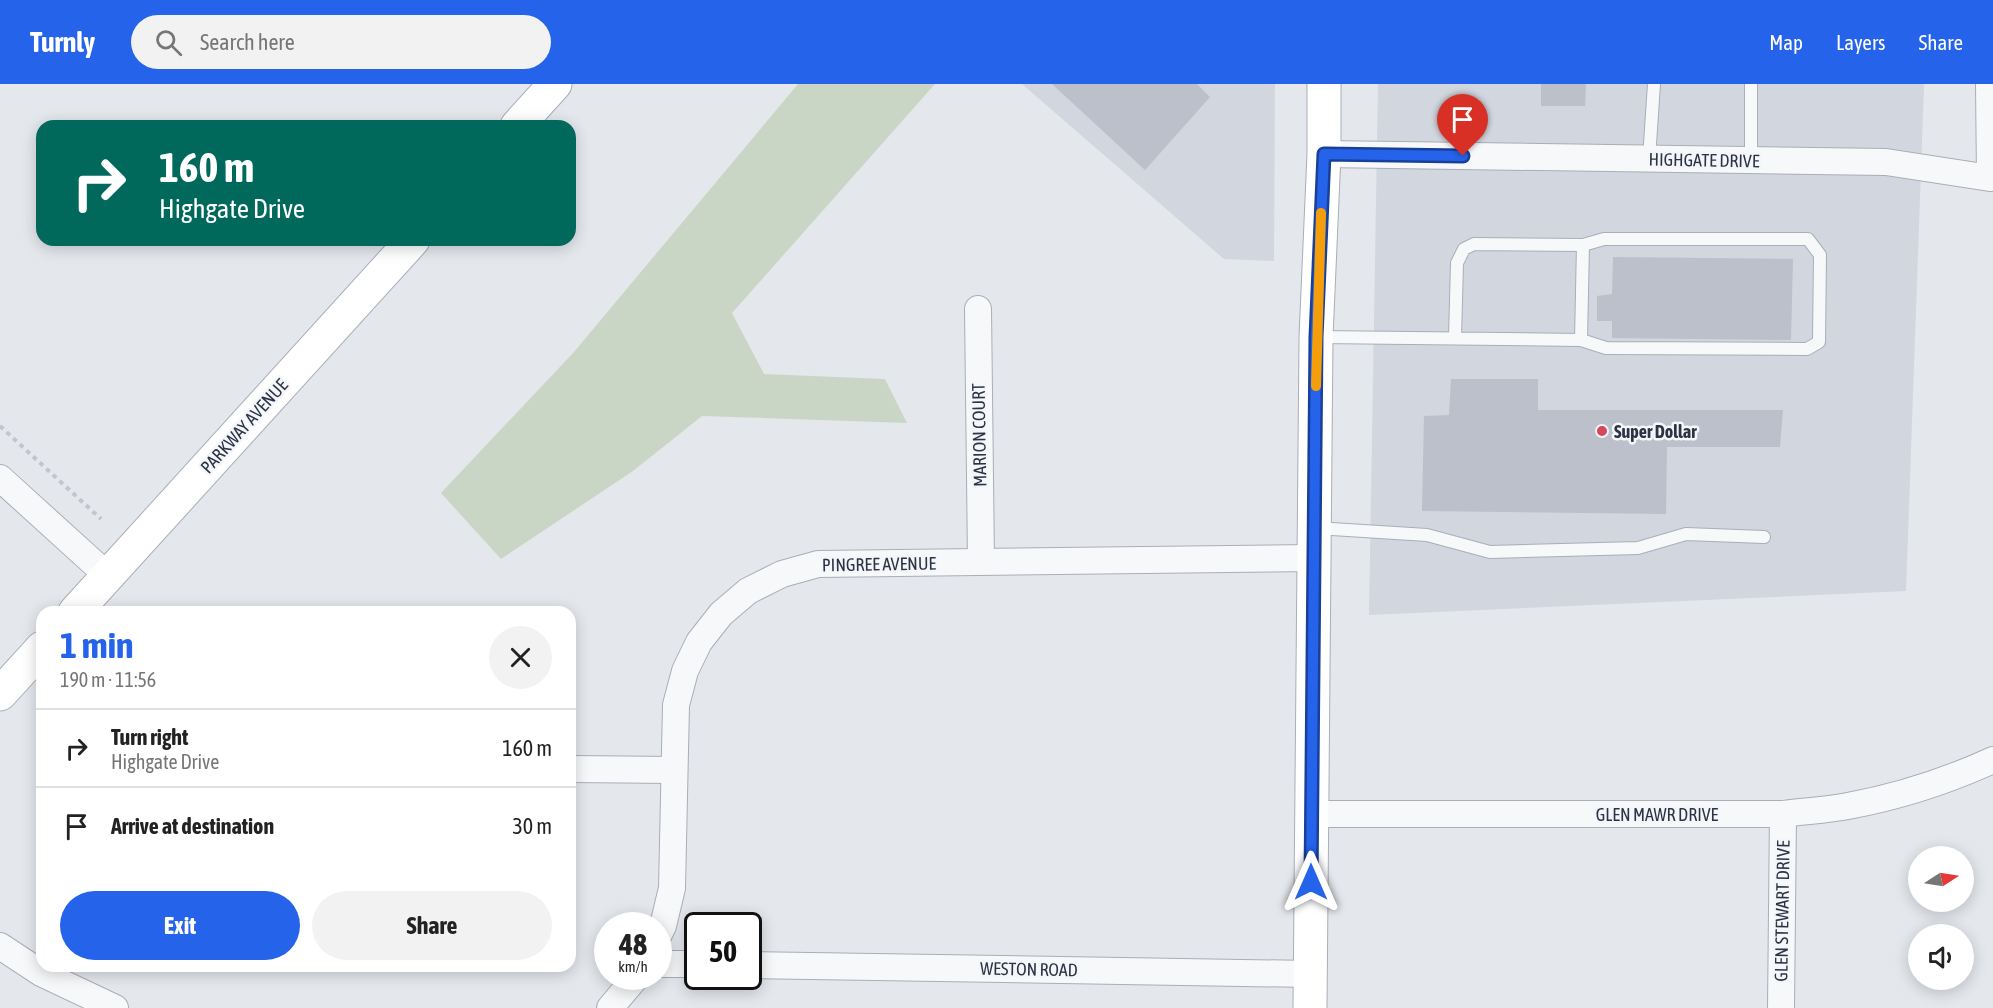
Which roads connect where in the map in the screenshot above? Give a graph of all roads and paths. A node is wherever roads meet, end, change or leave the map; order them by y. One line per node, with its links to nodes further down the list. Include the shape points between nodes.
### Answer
1 (555, 84): 6 (main road)
2 (1324, 84): 7 (main road)
3 (1654, 84): 8 (lane)
4 (1751, 84): 9 (lane)
5 (1989, 84): 9 (street, HIGHGATE DRIVE, via 1990,178 1886,162)
6 (522, 120)
7 (1324, 154): 8 (street, HIGHGATE DRIVE); 13 (main road)
8 (1649, 159): 9 (street, HIGHGATE DRIVE)
9 (1751, 160)
10 (1583, 245): 14 (lane, via 1474,244 1464,249 1457,263); 15 (lane); 15 (lane, via 1604,239 1808,239 1820,255 1819,342 1807,349 1606,348)
11 (408, 246): 22 (main road, PARKWAY AVENUE)
12 (978, 309): 21 (street, MARION COURT)
13 (1316, 337): 14 (lane); 20 (main road)
14 (1455, 338): 15 (lane)
15 (1581, 340)
16 (0, 426): 18 (path)
17 (0, 478): 22 (street)
18 (101, 519)
19 (1764, 537): 20 (lane, via 1686,534 1638,548 1490,552 1427,535)
20 (1315, 543): 21 (street, PINGREE AVENUE); 29 (main road)
21 (981, 561): 28 (street, PINGREE AVENUE, via 818,564 782,574 748,591 721,614 699,642 685,671 676,705)
22 (108, 576): 23 (main road, PARKWAY AVENUE)
23 (80, 606)
24 (36, 655): 25 (main road)
25 (0, 694)
26 (1993, 760): 30 (street, GLEN MAWR DRIVE, via 1909,791 1847,806)
27 (576, 769): 28 (street)
28 (674, 770): 31 (street, PINGREE AVENUE, via 672,888)
29 (1312, 814): 30 (street, GLEN MAWR DRIVE); 36 (main road)
30 (1783, 814): 41 (street, GLEN STEWART DRIVE)
31 (666, 912)
32 (0, 946): 34 (street)
33 (762, 965): 36 (street, WESTON ROAD)
34 (36, 970)
35 (39, 972): 38 (street)
36 (1310, 974): 40 (main road)
37 (625, 990): 39 (street)
38 (115, 1008)
39 (610, 1008)
40 (1310, 1008)
41 (1781, 1008)

